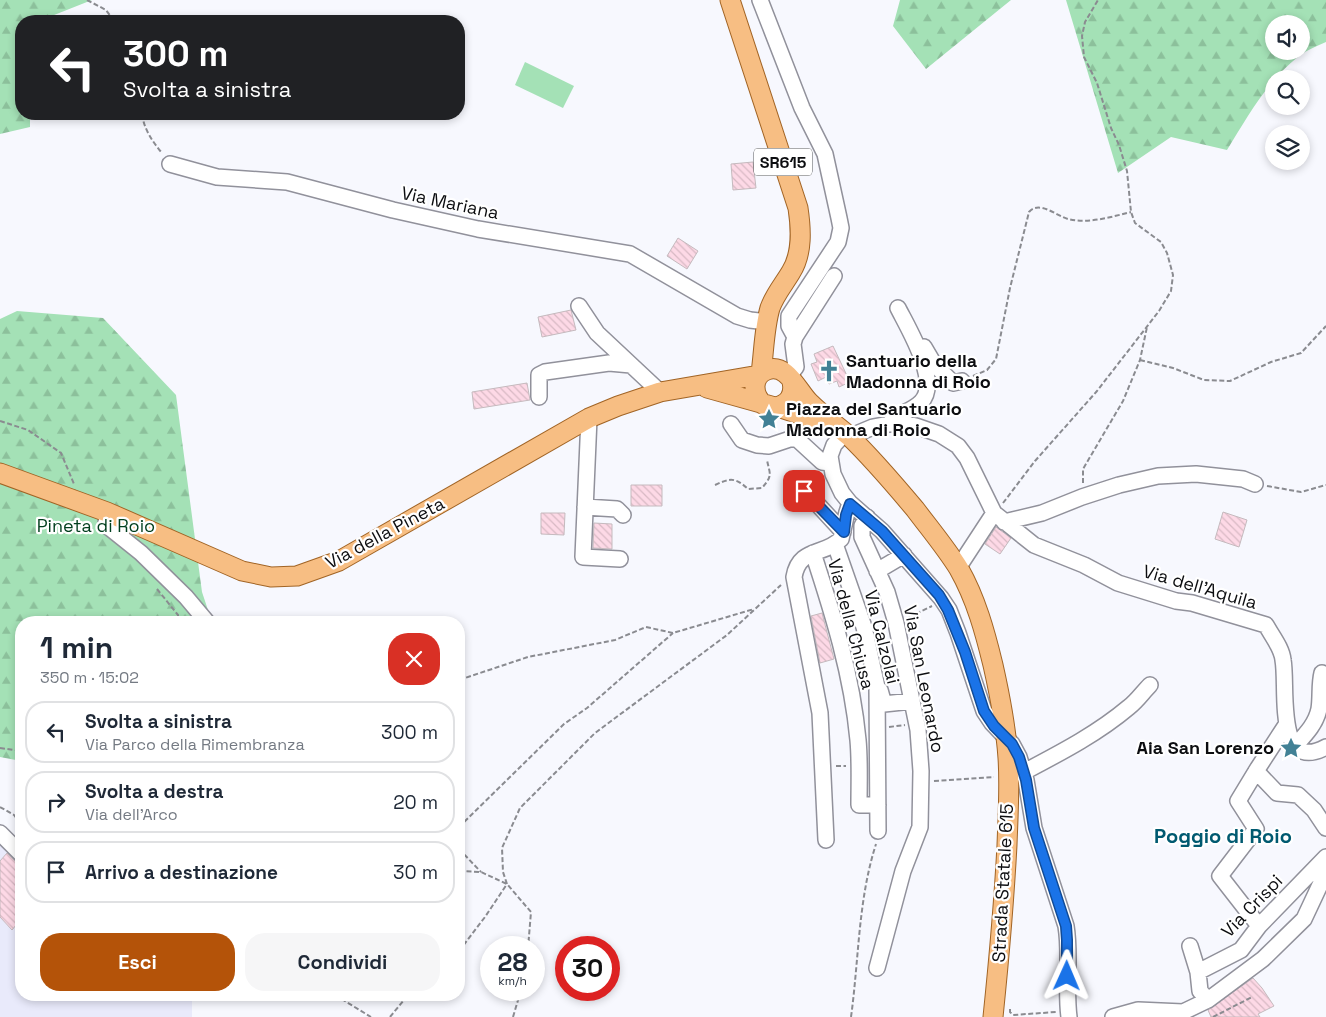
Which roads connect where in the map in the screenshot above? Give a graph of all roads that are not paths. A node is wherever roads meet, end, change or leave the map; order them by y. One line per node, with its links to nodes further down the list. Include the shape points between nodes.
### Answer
1 (730, 0): 7 (main road, SR615, via 798,208 800,243 797,257 793,270 777,293)
2 (760, 0): 8 (street, via 802,108 824,154 841,228 838,242 789,316 789,326)
3 (170, 164): 7 (street, Via Mariana, via 217,176 287,182 478,229 630,254 737,316)
4 (834, 276): 8 (street)
5 (579, 306): 10 (street, via 597,333)
6 (898, 308): 9 (street)
7 (767, 325): 11 (main road, SR615); 12 (main road, SR615, via 771,351)
8 (795, 337): 12 (street, via 796,366)
9 (913, 338): 13 (street, via 953,383); 20 (street, via 924,365 927,391 923,401 893,418)
10 (631, 365): 15 (street); 16 (street, via 603,364 545,372 539,376)
11 (760, 374): 12 (main road, via 772,369); 14 (main road, Via della Pineta); 17 (main road, SR615, via 755,393)
12 (790, 377): 17 (main road, via 791,396 786,403); 21 (main road, SR615, via 808,402)
13 (962, 381)
14 (686, 388): 15 (main road, Via della Pineta); 17 (main road, Via della Pineta, via 710,389)
15 (660, 392): 18 (main road, Via della Pineta)
16 (539, 397)
17 (771, 406): 21 (main road, SR615)
18 (589, 418): 27 (street); 28 (main road, Via della Pineta, via 339,561 297,576 271,577 242,571)
19 (731, 424): 22 (street, via 743,440 769,446 797,439 821,461)
20 (889, 424): 21 (street, Via dell'Aquila); 31 (street, Via dell'Aquila, via 916,426 939,434 958,446)
21 (844, 432): 22 (street, via 833,447); 36 (main road, Strada Statale 615 / SR615, via 892,481)
22 (830, 463): 26 (street, via 836,482)
23 (0, 473): 28 (main road, Via della Pineta)
24 (798, 483): 32 (street)
25 (1255, 484): 31 (street, via 1242,479 1204,475 1158,476 1087,495 1042,513)
26 (850, 504): 30 (street); 32 (street)
27 (585, 507): 29 (street, via 617,509); 35 (street, via 582,558)
28 (107, 512): 38 (street, via 106,525 141,553)
29 (623, 514)
30 (867, 517): 34 (street); 37 (street, Via San Leonardo, via 862,526 862,537)
31 (999, 518): 36 (street); 43 (street, Via dell'Aquila, via 1034,545 1118,583 1266,626 1283,658)
32 (839, 538): 33 (street); 41 (street, Via Calzolai)
33 (813, 553): 49 (street, Via della Chiusa, via 843,653 856,721 859,805); 53 (street, via 800,562 794,578 820,713)
34 (904, 555): 37 (street); 44 (street, via 952,616 984,711)
35 (620, 560)
36 (958, 568): 44 (main road, Strada Statale 615 / SR615, via 973,598 987,639)
37 (877, 572): 42 (street, Via San Leonardo, via 896,623)
38 (202, 616)
39 (1322, 673): 45 (street, via 1319,708 1314,722)
40 (1150, 685): 48 (street, via 1130,706 1090,735)
41 (877, 687): 42 (street, via 884,704); 49 (street, Via Calzolai)
42 (912, 701): 59 (street, Via San Leonardo, via 921,752 920,827 902,871)
43 (1286, 725): 45 (street, Via dell'Aquila); 47 (street)
44 (1006, 737): 48 (main road, Strada Statale 615 / SR615)
45 (1295, 746): 46 (street, via 1302,752)
46 (1320, 750)
47 (1256, 770): 50 (street, via 1277,793 1298,795); 57 (street, via 1238,801 1256,828 1220,876)
48 (1016, 774): 62 (street, via 1067,932); 63 (main road, Strada Statale 615 / SR615)
49 (878, 805): 51 (street, Via Calzolai)
50 (1326, 828)
51 (878, 831)
52 (0, 833): 54 (street)
53 (826, 840)
54 (15, 848)
55 (1326, 857): 57 (street, Via Crispi)
56 (1326, 872): 61 (street, via 1304,919 1263,959)
57 (1259, 926): 60 (street, Via Crispi, via 1240,950)
58 (1190, 946): 60 (street)
59 (877, 968)
60 (1198, 972): 61 (street, via 1200,991)
61 (1208, 1000): 64 (street, via 1182,1012 1138,1010)
62 (1069, 1014)
63 (994, 1017)
64 (1113, 1017)

